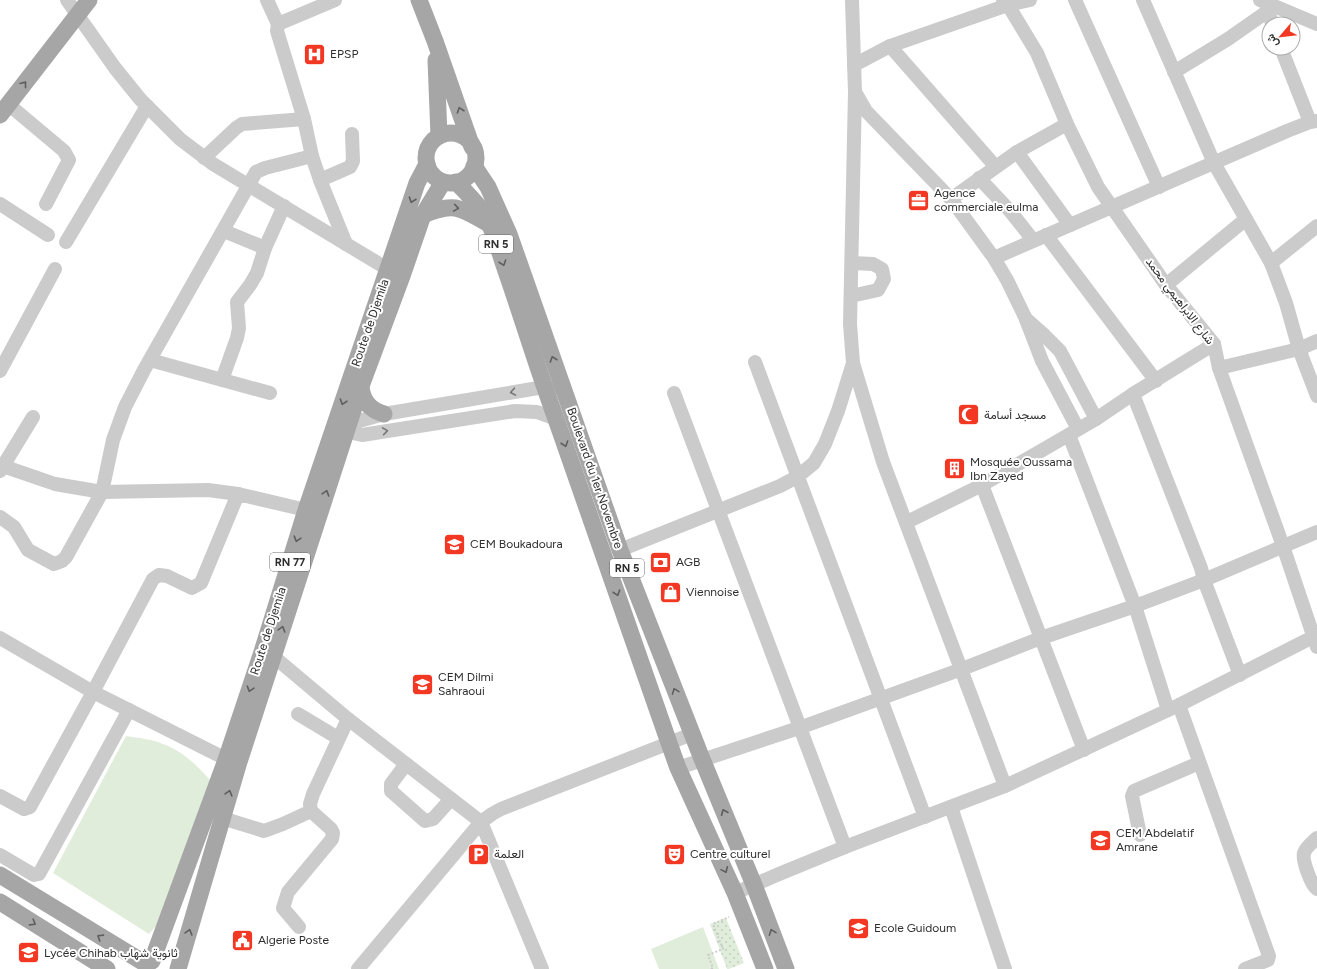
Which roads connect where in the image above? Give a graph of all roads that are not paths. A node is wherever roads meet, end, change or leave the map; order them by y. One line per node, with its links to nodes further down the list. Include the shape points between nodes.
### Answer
1 (67, 0): 12 (street)
2 (89, 0): 12 (main road)
3 (267, 0): 13 (street)
4 (334, 0): 13 (street)
5 (419, 0): 15 (main road)
6 (852, 0): 18 (street)
7 (1030, 0): 10 (street)
8 (1076, 0): 40 (street)
9 (1143, 0): 19 (street)
10 (1005, 3): 16 (street); 25 (street, شارع الابراهيمي محمد, via 1037,53)
11 (1266, 9): 14 (street); 19 (street, via 1228,39)
12 (78, 15): 21 (street, via 115,68); 22 (main road, one-way to 12)
13 (278, 24): 23 (street, via 277,31)
14 (1317, 24)
15 (435, 42): 27 (main road); 28 (main road, one-way to 15)
16 (890, 46): 18 (street); 35 (street)
17 (1284, 56): 24 (street)
18 (854, 65): 20 (street)
19 (1174, 72): 32 (street)
20 (855, 92): 41 (street, via 866,111); 58 (street)
21 (147, 106): 31 (street, via 180,139); 54 (street)
22 (4, 110): 43 (street, via 64,151 69,160)
23 (304, 119): 30 (street); 31 (street, via 242,124)
24 (1313, 122): 32 (street)
25 (1067, 124): 29 (street); 45 (street, شارع الابراهيمي محمد)
26 (352, 134): 37 (street, via 353,161 350,167)
27 (439, 136): 28 (main road, via 458,134); 33 (main road, via 430,145 426,157)
28 (472, 147): 34 (main road)
29 (1016, 152): 35 (street); 49 (street)
30 (312, 156): 37 (street); 39 (street, via 256,172)
31 (204, 158): 39 (street)
32 (1214, 163): 40 (street); 47 (street)
33 (427, 164): 38 (main road, via 432,175); 61 (main road, Route de Djemila / RN 77, one-way to 61, via 417,184)
34 (474, 166): 38 (main road, via 468,176); 64 (main road, Boulevard du 1er Novembre / RN 5, via 488,187 509,234)
35 (995, 166): 36 (street)
36 (979, 178): 41 (street); 53 (street)
37 (320, 180): 55 (street)
38 (450, 182): 46 (main road, Route de Djemila / RN 77); 48 (main road, Boulevard du 1er Novembre / RN 5, via 476,202)
39 (249, 186): 44 (street); 51 (street)
40 (1159, 187): 45 (street)
41 (951, 199): 57 (street)
42 (0, 204): 52 (street)
43 (46, 204)
44 (284, 206): 55 (street); 56 (street)
45 (1110, 206): 49 (street); 62 (street, شارع الابراهيمي محمد)
46 (423, 215): 48 (main road, one-way to 48, via 438,209 459,208); 61 (main road, Route de Djemila / RN 77)
47 (1246, 219): 59 (street); 62 (street)
48 (488, 223): 64 (main road, Boulevard du 1er Novembre / RN 5, one-way to 64)
49 (1070, 225): 53 (street)
50 (1317, 226): 59 (street)
51 (224, 231): 56 (street); 69 (street)
52 (48, 235)
53 (1039, 238): 57 (street); 75 (street)
54 (66, 242)
55 (346, 244): 61 (street)
56 (265, 248): 74 (street, via 253,282 237,302 239,328)
57 (994, 258): 65 (street)
58 (852, 263): 63 (street); 63 (street, via 873,264 882,269 884,279 878,290)
59 (1271, 263): 68 (street)
60 (55, 268): 73 (street)
61 (395, 273): 76 (main road, Route de Djemila / RN 77); 87 (main road, Route de Djemila / RN 77, one-way to 87)
62 (1166, 285): 67 (street, شارع الابراهيمي محمد)
63 (851, 296): 71 (street)
64 (529, 311): 77 (main road, Boulevard du 1er Novembre / RN 5); 78 (main road, Boulevard du 1er Novembre / RN 5, one-way to 64)
65 (1025, 318): 86 (street, via 1060,351); 88 (street)
66 (1317, 341): 68 (street)
67 (1214, 344): 72 (street, شارع الابراهيمي محمد); 75 (street)
68 (1299, 348): 72 (street); 82 (street)
69 (150, 360): 74 (street); 92 (street, via 125,407 113,440)
70 (755, 362): 90 (street)
71 (853, 363): 90 (street, via 825,444 814,463); 97 (street, via 883,462)
72 (1219, 368): 99 (street, شارع الابراهيمي محمد)
73 (0, 371)
74 (222, 380): 79 (street)
75 (1156, 381): 81 (street)
76 (361, 386): 83 (main road, via 367,404); 87 (main road, Route de Djemila / RN 77)
77 (544, 387): 78 (street); 83 (street, one-way to 83); 85 (main road, Boulevard du 1er Novembre / RN 5)
78 (565, 392): 100 (main road, Boulevard du 1er Novembre / RN 5)
79 (270, 393)
80 (674, 394): 95 (street)
81 (1133, 394): 86 (street); 101 (street)
82 (1317, 396)
83 (384, 414): 87 (street)
84 (33, 416): 89 (street)
85 (556, 419): 87 (street, one-way to 85, via 353,433 362,435 515,411 537,412); 118 (main road, Boulevard du 1er Novembre / RN 5, one-way to 118)
86 (1096, 419): 88 (street)
87 (342, 425): 94 (main road, Route de Djemila / RN 77, via 329,443); 106 (main road, Route de Djemila / RN 77, one-way to 87)
88 (1074, 432): 91 (street); 102 (street)
89 (1, 467): 92 (street, via 55,484)
90 (797, 477): 95 (street); 110 (street)
91 (982, 485): 97 (street); 104 (street)
92 (102, 492): 93 (street, via 208,490); 96 (street, via 66,557 54,564 28,550 14,527)
93 (238, 494): 94 (street); 109 (street, via 201,583 192,588 167,576 159,575 153,579)
94 (306, 510): 106 (main road, Route de Djemila / RN 77, one-way to 106)
95 (718, 510): 100 (street); 115 (street)
96 (0, 517)
97 (907, 522): 107 (street)
98 (1317, 532): 99 (street)
99 (1283, 546): 101 (street); 105 (street, شارع الابراهيمي محمد)
100 (620, 550): 116 (main road, Boulevard du 1er Novembre / RN 5, one-way to 100)
101 (1204, 580): 102 (street); 108 (street)
102 (1135, 606): 104 (street); 111 (street)
103 (0, 638): 109 (street)
104 (1041, 638): 107 (street); 119 (street)
105 (1316, 639): 108 (street)
106 (268, 654): 114 (street); 121 (main road, Route de Djemila / RN 77)
107 (962, 669): 110 (street); 125 (street)
108 (1240, 675): 111 (street)
109 (93, 692): 112 (street); 126 (street, via 30,807 24,809)
110 (881, 698): 115 (street); 130 (street)
111 (1174, 708): 119 (street); 122 (street)
112 (128, 710): 121 (street); 136 (street, via 39,874 34,875)
113 (298, 714): 117 (street)
114 (348, 719): 117 (street); 123 (street)
115 (799, 728): 120 (street); 135 (street)
116 (692, 734): 118 (street); 120 (main road, Boulevard du 1er Novembre / RN 5)
117 (338, 738): 129 (street, via 313,794)
118 (669, 743): 124 (main road, Boulevard du 1er Novembre / RN 5); 132 (street, via 501,809)
119 (1084, 750): 125 (street)
120 (702, 759): 124 (street); 138 (main road, Boulevard du 1er Novembre / RN 5, one-way to 120)
121 (232, 762): 131 (main road, Route de Djemila / RN 77, one-way to 121); 143 (main road, Route de Djemila / RN 77)
122 (1199, 763): 133 (street, via 1134,791 1132,796); 151 (street, via 1269,956 1268,960)
123 (406, 764): 127 (street); 127 (street, via 391,784 391,792 425,821 434,819)
124 (678, 768): 140 (main road, Boulevard du 1er Novembre / RN 5, one-way to 140)
125 (1005, 786): 128 (street)
126 (0, 796)
127 (451, 799): 132 (street)
128 (950, 807): 130 (street); 150 (street)
129 (311, 811): 131 (street, via 264,831); 142 (street, via 333,833 332,839 288,892 283,908)
130 (925, 816): 135 (street)
131 (222, 818): 145 (main road, Route de Djemila / RN 77, one-way to 131)
132 (481, 822): 146 (street); 147 (street)
133 (1140, 835)
134 (1317, 838): 139 (street, via 1306,849 1304,858 1311,882)
135 (845, 847): 138 (street)
136 (0, 854)
137 (0, 875): 143 (main road, one-way to 137)
138 (754, 884): 140 (street); 149 (main road, Boulevard du 1er Novembre / RN 5, one-way to 138)
139 (1317, 889)
140 (735, 893): 148 (main road, Boulevard du 1er Novembre / RN 5)
141 (0, 902): 144 (main road, one-way to 144)
142 (299, 927)
143 (146, 965): 145 (main road, via 160,960)
144 (106, 969)
145 (177, 969)
146 (358, 969)
147 (542, 969)
148 (765, 969)
149 (786, 969)
150 (1005, 969)
151 (1245, 969)

